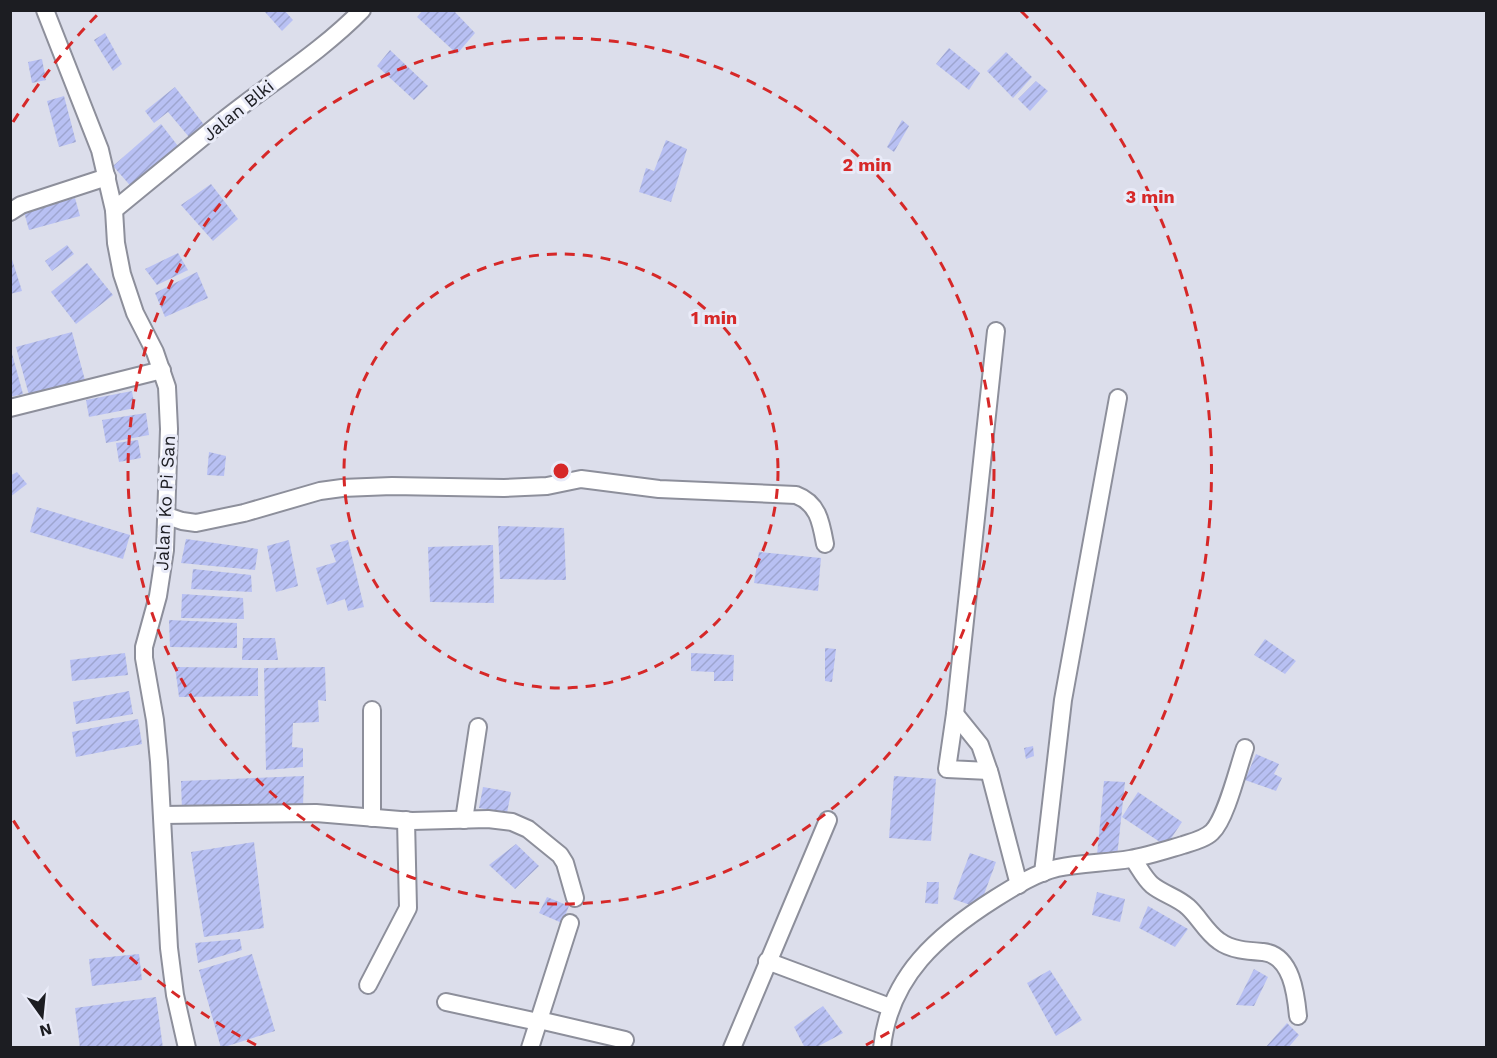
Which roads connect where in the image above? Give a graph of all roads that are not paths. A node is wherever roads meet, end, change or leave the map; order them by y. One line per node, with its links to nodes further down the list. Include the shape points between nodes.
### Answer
1 (45, 10): 3 (street, Jalan Ko Pi San)
2 (362, 10): 4 (street, Jalan Blki)
3 (107, 177): 4 (street, Jalan Ko Pi San); 5 (street)
4 (114, 210): 7 (street, Jalan Ko Pi San, via 118,255 128,292)
5 (10, 212)
6 (996, 331): 13 (street)
7 (162, 370): 9 (street); 10 (street, Jalan Ko Pi San, via 169,406)
8 (1118, 398): 23 (street, via 1064,700)
9 (10, 408)
10 (167, 516): 11 (street, via 196,523 342,488 504,488 547,486 581,478 659,489 796,495 811,502); 17 (street, Jalan Ko Pi San, via 158,596 144,647)
11 (825, 544)
12 (372, 710): 18 (street)
13 (955, 714): 16 (street, via 980,745); 16 (street, via 947,769)
14 (478, 727): 20 (street)
15 (1245, 748): 22 (street, via 1222,817 1212,832 1195,841)
16 (989, 771): 24 (street)
17 (163, 815): 18 (street, via 316,813); 34 (street, Jalan Ko Pi San, via 169,948)
18 (372, 819): 19 (street)
19 (406, 820): 20 (street); 28 (street, via 408,908)
20 (464, 820): 25 (street, via 504,821 528,829 560,855)
21 (828, 820): 27 (street)
22 (1133, 859): 23 (street); 31 (street, via 1152,884 1188,907 1219,942 1274,956 1290,973)
23 (1043, 873): 24 (street)
24 (1019, 885): 30 (street, via 969,915 929,949 906,977)
25 (575, 898)
26 (570, 923): 32 (street)
27 (767, 961): 30 (street); 36 (street)
28 (368, 986)
29 (446, 1002): 32 (street)
30 (890, 1007): 37 (street)
31 (1298, 1016)
32 (539, 1021): 33 (street); 35 (street)
33 (625, 1040)
34 (187, 1047)
35 (530, 1047)
36 (732, 1047)
37 (882, 1047)

